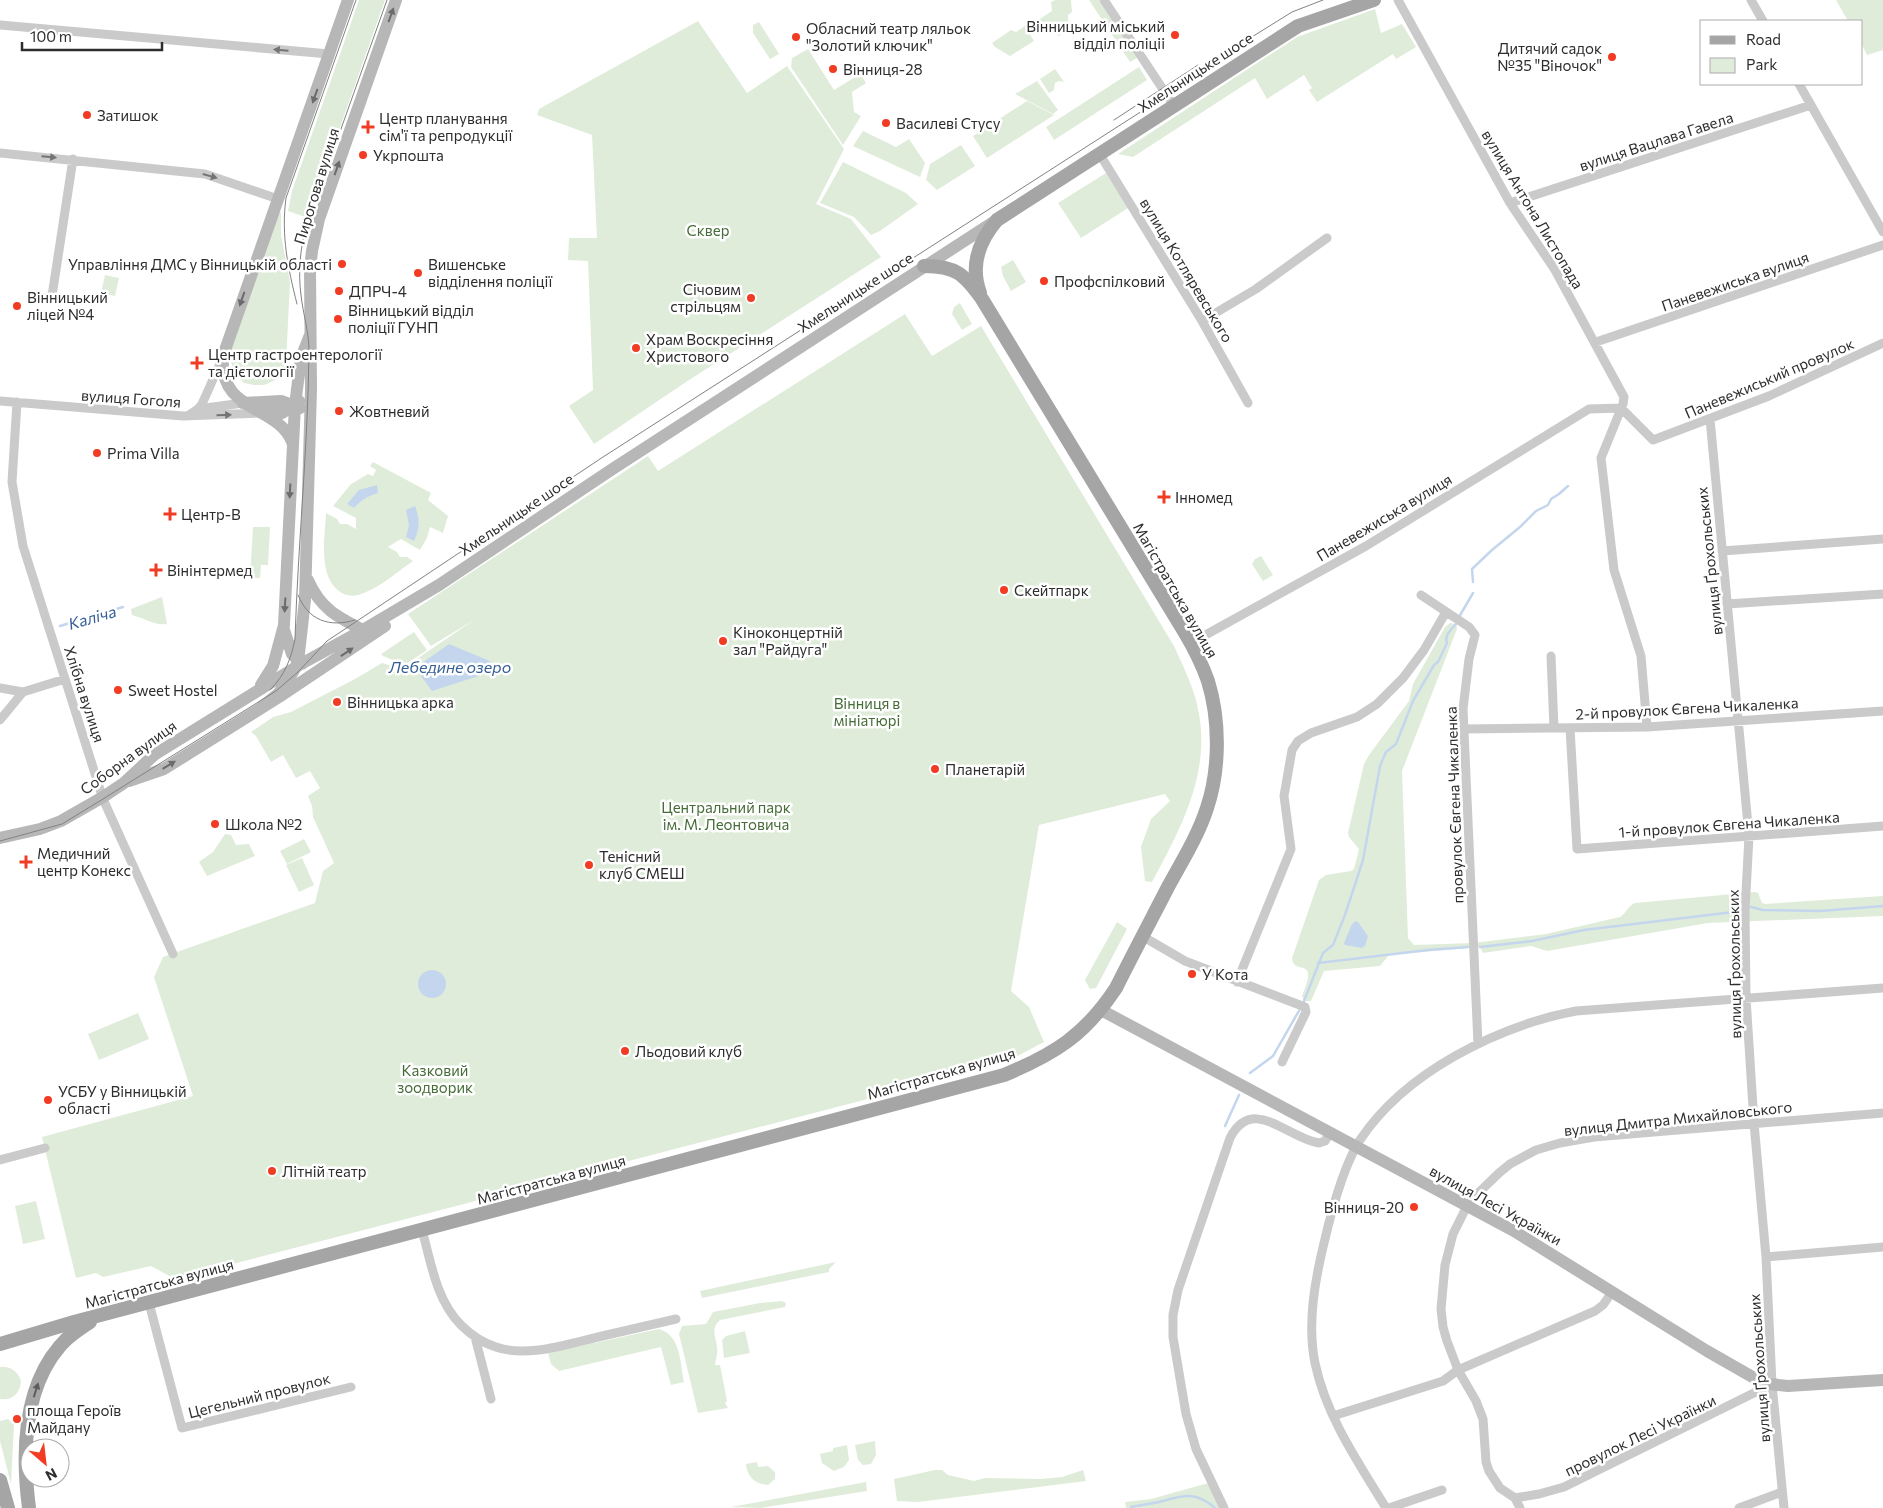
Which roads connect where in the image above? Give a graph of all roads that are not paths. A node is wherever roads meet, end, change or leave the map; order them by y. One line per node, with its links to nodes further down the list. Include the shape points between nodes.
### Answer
1 (348, 0): 9 (main road, Пирогова вулиця)
2 (396, 0): 26 (main road, Пирогова вулиця, one-way to 2, via 312,251 319,219)
3 (1104, 0): 12 (street)
4 (1374, 0): 12 (main road, Хмельницьке шосе, via 1298,26)
5 (1398, 0): 17 (street, вулиця Антона Листопада)
6 (1751, 0): 7 (street)
7 (1762, 20)
8 (0, 24): 9 (street, one-way to 8)
9 (329, 54): 16 (main road, Пирогова вулиця, one-way to 16)
10 (1800, 85): 11 (street)
11 (1811, 105): 17 (street, вулиця Вацлава Гавела); 19 (street)
12 (1174, 106): 14 (main road, Хмельницьке шосе)
13 (0, 153): 15 (street, one-way to 15)
14 (1099, 153): 18 (main road, Хмельницьке шосе); 25 (street, вулиця Котляревського)
15 (73, 159): 16 (street, one-way to 16, via 205,174); 23 (street)
16 (278, 199): 29 (main road, Пирогова вулиця, one-way to 29)
17 (1510, 203): 27 (street, вулиця Антона Листопада, via 1555,270)
18 (997, 220): 22 (main road, Хмельницьке шосе); 24 (main road, via 983,240 977,257 976,276)
19 (1883, 232)
20 (1326, 238): 25 (street, via 1256,289)
21 (1883, 245): 27 (street, Паневежиська вулиця)
22 (924, 266): 24 (main road, via 942,266 959,273); 48 (main road, Хмельницьке шосе)
23 (52, 296)
24 (982, 299): 55 (main road, Магістратська вулиця)
25 (1202, 322): 36 (street, вулиця Котляревського)
26 (310, 334): 30 (main road, via 301,358); 31 (main road, Пирогова вулиця)
27 (1596, 342): 38 (street, вулиця Антона Листопада, via 1624,397)
28 (1883, 343): 43 (street, Паневежиський провулок)
29 (223, 356): 35 (main road, Пирогова вулиця, via 225,380); 39 (street, Пирогова вулиця)
30 (296, 387): 33 (main road); 37 (main road)
31 (311, 389): 37 (main road); 42 (main road, Пирогова вулиця)
32 (0, 400): 34 (street, вулиця Гоголя)
33 (282, 401): 35 (main road); 37 (main road)
34 (17, 402): 41 (street, вулиця Гоголя); 59 (street, Хлібна вулиця, via 12,482 18,524)
35 (243, 403): 39 (street, вулиця Гоголя); 40 (main road, Пирогова вулиця)
36 (1248, 403)
37 (295, 405): 40 (main road, via 282,413); 42 (main road); 44 (main road)
38 (1622, 408): 43 (street, Паневежиський провулок, via 1653,440); 55 (street, Паневежиська вулиця, via 1589,409 1366,546); 67 (street, via 1601,458 1614,570 1641,656)
39 (198, 410): 41 (street)
40 (260, 413): 41 (street, вулиця Гоголя, one-way to 40); 44 (main road, Пирогова вулиця, via 284,428)
41 (187, 416)
42 (310, 416): 47 (main road, Пирогова вулиця)
43 (1710, 420): 46 (street, вулиця Ґрохольських)
44 (292, 442): 53 (main road, one-way to 53)
45 (1883, 539): 46 (street)
46 (1722, 550): 51 (street, вулиця Ґрохольських)
47 (306, 575): 54 (main road, via 313,593 325,608); 57 (main road, Пирогова вулиця)
48 (439, 585): 54 (main road, Хмельницьке шосе); 58 (main road, one-way to 48, via 406,612)
49 (1883, 594): 51 (street)
50 (1421, 595): 52 (street, провулок Євгена Чикаленка)
51 (1727, 604): 66 (street, вулиця Ґрохольських)
52 (1446, 612): 70 (street, провулок Євгена Чикаленка, via 1469,627 1475,636 1469,659); 78 (street, via 1403,678 1377,704 1357,717 1311,733 1298,741 1292,750 1284,796 1291,849)
53 (284, 625): 57 (main road, via 288,648); 62 (main road, via 271,671)
54 (363, 630): 57 (main road, Хмельницьке шосе)
55 (1191, 643): 76 (main road, Магістратська вулиця, via 1206,675 1214,705 1214,779 1197,833)
56 (1551, 656): 68 (street)
57 (298, 664): 58 (main road); 62 (main road, Хмельницьке шосе); 63 (main road, via 278,694)
58 (324, 667): 63 (main road)
59 (65, 679): 61 (street); 72 (street, Хлібна вулиця)
60 (0, 688): 61 (street)
61 (22, 692): 65 (street)
62 (241, 700): 71 (main road, Соборна вулиця, via 154,755)
63 (262, 707): 71 (main road, one-way to 63, via 164,769)
64 (1883, 711): 66 (street, 2-й провулок Євгена Чикаленка)
65 (0, 720)
66 (1737, 720): 67 (street, 2-й провулок Євгена Чикаленка); 74 (street, вулиця Ґрохольських)
67 (1647, 727): 69 (street, 2-й провулок Євгена Чикаленка)
68 (1554, 728): 69 (street, 2-й провулок Євгена Чикаленка); 70 (street, 2-й провулок Євгена Чикаленка)
69 (1570, 728): 74 (street, 1-й провулок Євгена Чикаленка, via 1577,849)
70 (1463, 729): 82 (street, провулок Євгена Чикаленка)
71 (124, 783): 72 (main road, Соборна вулиця)
72 (102, 797): 75 (main road, Соборна вулиця, via 56,823); 77 (street, Хлібна вулиця)
73 (1883, 826): 74 (street, 1-й провулок Євгена Чикаленка)
74 (1749, 836): 80 (street, вулиця Ґрохольських, via 1745,911)
75 (0, 838)
76 (1142, 936): 78 (street, via 1185,961); 81 (main road, Магістратська вулиця)
77 (173, 954)
78 (1237, 982): 83 (street, via 1303,1006 1306,1012)
79 (1883, 988): 80 (street)
80 (1746, 998): 82 (street, via 1576,1011 1533,1022); 85 (street, вулиця Ґрохольських)
81 (1101, 1010): 86 (main road, вулиця Лесі Українки); 91 (main road, Магістратська вулиця, via 1065,1044 1038,1061 1004,1076)
82 (1478, 1044): 87 (street, via 1422,1078 1386,1107)
83 (1282, 1062)
84 (1883, 1113): 85 (street, вулиця Дмитра Михайловського)
85 (1754, 1123): 90 (street, вулиця Дмитра Михайловського, via 1594,1137 1548,1146 1510,1164); 93 (street, вулиця Ґрохольських)
86 (1330, 1133): 87 (main road, вулиця Лесі Українки); 112 (street, via 1325,1141 1319,1143 1260,1119 1239,1124 1230,1138 1178,1290 1173,1337 1186,1414 1196,1449)
87 (1356, 1147): 90 (main road, вулиця Лесі Українки); 105 (street, via 1328,1226 1313,1315 1315,1363)
88 (45, 1148): 89 (street)
89 (0, 1160)
90 (1468, 1206): 94 (main road, вулиця Лесі Українки); 100 (street, вулиця Дмитра Михайловського, via 1450,1244 1442,1298 1443,1328)
91 (422, 1230): 95 (main road, Магістратська вулиця); 98 (street, via 437,1286 460,1324)
92 (1883, 1248): 93 (street)
93 (1766, 1257): 102 (street, вулиця Ґрохольських)
94 (1612, 1292): 100 (street, via 1595,1311); 102 (main road, вулиця Лесі Українки, via 1745,1373)
95 (149, 1303): 96 (main road, Магістратська вулиця); 103 (street, Цегельний провулок, via 182,1428)
96 (99, 1316): 99 (main road, Магістратська вулиця); 110 (main road, one-way to 96, via 27,1440 36,1387 47,1362 60,1345)
97 (676, 1319): 98 (street, via 545,1349 497,1348)
98 (475, 1337): 104 (street)
99 (0, 1344)
100 (1458, 1370): 105 (street, via 1436,1384); 109 (street, вулиця Дмитра Михайловського, via 1484,1419 1489,1471 1500,1488)
101 (1883, 1380): 102 (main road, вулиця Лесі Українки, via 1810,1386)
102 (1772, 1384): 108 (street, вулиця Ґрохольських); 109 (street, провулок Лесі Українки, via 1564,1487)
103 (351, 1387)
104 (492, 1399)
105 (1333, 1416): 113 (street)
106 (0, 1480): 111 (main road)
107 (1442, 1490): 113 (street)
108 (1782, 1492): 115 (street); 116 (street, вулиця Ґрохольських)
109 (1515, 1498): 114 (street, вулиця Дмитра Михайловського)
110 (29, 1504)
111 (8, 1508)
112 (1224, 1508)
113 (1388, 1508)
114 (1520, 1508)
115 (1739, 1508)
116 (1784, 1508)

